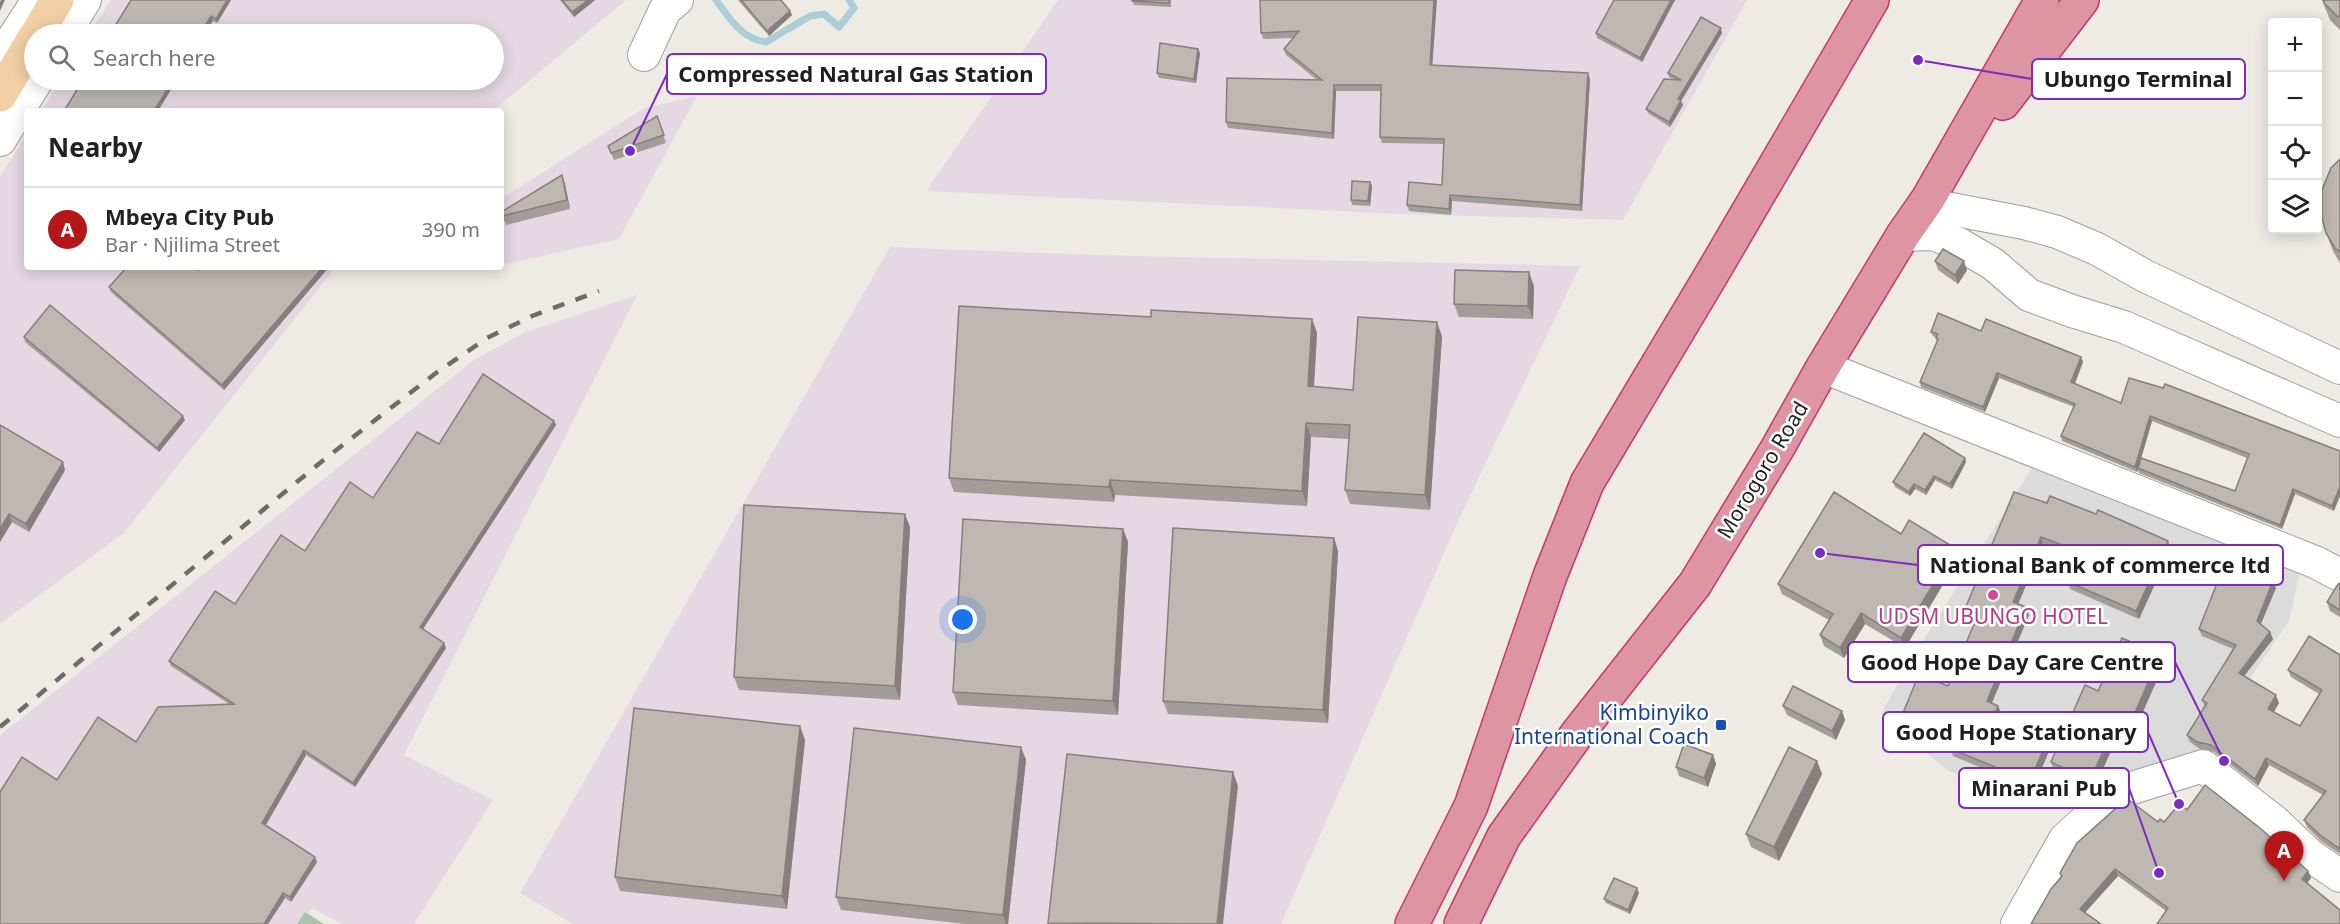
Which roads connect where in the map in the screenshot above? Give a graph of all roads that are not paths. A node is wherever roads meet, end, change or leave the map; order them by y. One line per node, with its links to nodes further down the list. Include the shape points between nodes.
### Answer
1 (38, 0): 12 (street)
2 (57, 0): 8 (main road)
3 (85, 0): 9 (street)
4 (677, 0): 10 (street, via 665,10)
5 (1872, 0): 23 (highway, via 1587,483 1550,576 1471,806)
6 (2042, 0): 16 (highway, Morogoro Road)
7 (2082, 0): 16 (highway)
8 (43, 24)
9 (70, 24)
10 (644, 55)
11 (24, 56): 14 (main road)
12 (0, 59)
13 (31, 90): 15 (street)
14 (0, 95)
15 (0, 140)
16 (1927, 202): 17 (highway, Morogoro Road); 19 (street, via 2056,232)
17 (1904, 235): 18 (highway, Morogoro Road); 20 (street, via 1933,234 1959,244 1993,264 2029,295 2124,327)
18 (1822, 367): 21 (street); 24 (highway, Morogoro Road, via 1695,584 1577,734 1504,836)
19 (2340, 368)
20 (2340, 421)
21 (2340, 575)
22 (2340, 876): 25 (street, via 2203,766 2116,793 2065,838)
23 (1412, 924)
24 (1461, 924)
25 (2017, 924)

